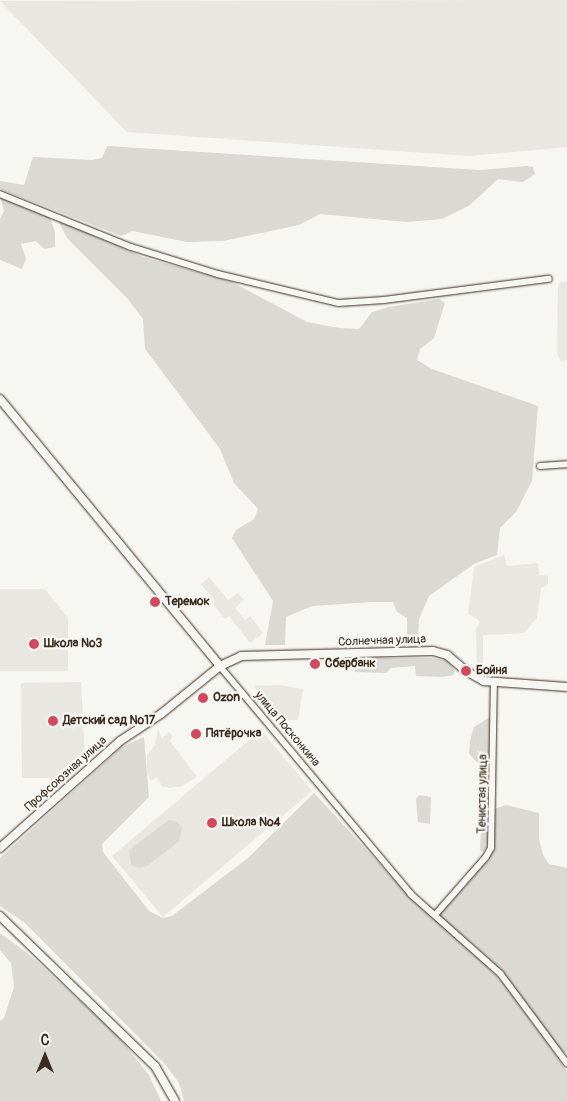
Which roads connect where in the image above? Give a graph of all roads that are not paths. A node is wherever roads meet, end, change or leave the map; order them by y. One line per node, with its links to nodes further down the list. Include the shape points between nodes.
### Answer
1 (0, 194): 2 (street, via 131,247 218,274 339,303)
2 (549, 279)
3 (0, 399): 6 (street, улица Посконкина)
4 (567, 464): 5 (street)
5 (540, 466)
6 (220, 666): 7 (street, Солнечная улица, via 241,656 433,651 451,657 478,679); 9 (street, Профсоюзная улица, via 156,718 120,741); 10 (street, улица Посконкина, via 411,894)
7 (494, 682): 8 (street, Солнечная улица); 10 (street, Тенистая улица, via 491,848)
8 (567, 687)
9 (0, 848)
10 (435, 915): 12 (street, улица Посконкина, via 501,974)
11 (0, 916): 13 (street, via 155,1066)
12 (567, 1064)
13 (176, 1101)

